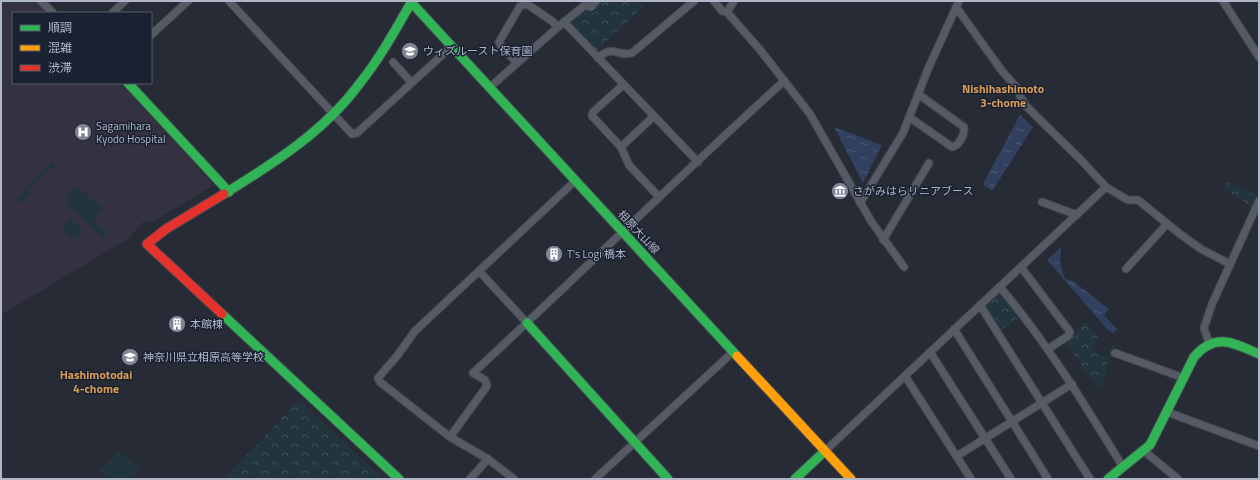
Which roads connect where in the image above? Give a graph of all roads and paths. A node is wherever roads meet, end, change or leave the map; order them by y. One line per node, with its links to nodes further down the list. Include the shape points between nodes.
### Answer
1 (42, 1): 13 (street)
2 (125, 1): 14 (street)
3 (188, 1): 17 (street)
4 (229, 1): 29 (street)
5 (411, 1): 18 (street, 相原大山線); 29 (street, via 368,74)
6 (596, 1): 11 (street, via 592,7)
7 (694, 1): 19 (street, via 632,53 613,51)
8 (714, 1): 15 (street, via 722,11)
9 (734, 1): 15 (street)
10 (1223, 1): 20 (street)
11 (582, 3): 16 (street)
12 (957, 4): 28 (street); 36 (street, via 1002,71 1018,89 1026,106)
13 (52, 12)
14 (113, 12)
15 (727, 12): 23 (street)
16 (561, 25): 19 (street); 22 (street); 22 (street, via 527,4 520,6 499,42)
17 (152, 34)
18 (452, 46): 24 (street); 27 (street, 相原大山線)
19 (598, 58): 26 (street)
20 (1259, 58)
21 (393, 62): 24 (street)
22 (517, 63): 27 (street)
23 (784, 81): 33 (street); 41 (street, via 810,114)
24 (411, 82): 29 (street, via 355,134 350,133)
25 (129, 84): 37 (street)
26 (623, 84): 30 (street); 32 (street, via 592,114)
27 (489, 88): 35 (street, 相原大山線)
28 (918, 94): 31 (street); 31 (street, via 964,127 965,132 952,148)
29 (334, 114): 37 (street, via 285,155)
30 (654, 116): 32 (street); 33 (street)
31 (909, 117): 41 (street, via 903,133)
32 (621, 147): 38 (street, via 629,165)
33 (698, 162): 38 (street)
34 (929, 163): 45 (street)
35 (575, 181): 44 (street, 相原大山線); 50 (street)
36 (1106, 188): 42 (street); 43 (street, via 1128,200 1138,200)
37 (229, 192): 76 (street, via 166,229 147,244)
38 (658, 197): 44 (street)
39 (1259, 201): 46 (street)
40 (1042, 202): 42 (street)
41 (860, 203): 45 (street)
42 (1077, 214): 48 (street)
43 (1167, 224): 46 (street, via 1202,249); 49 (street)
44 (622, 232): 53 (street); 57 (street, 相原大山線)
45 (883, 240): 47 (street)
46 (1230, 264): 55 (street, via 1205,324)
47 (904, 267)
48 (1021, 267): 51 (street); 56 (street, via 1070,332)
49 (1126, 269)
50 (479, 271): 53 (street); 67 (street, via 415,331 378,378)
51 (1000, 287): 52 (street); 56 (street)
52 (980, 305): 54 (street); 64 (street)
53 (527, 323): 67 (street, via 473,372 485,380 487,386); 69 (street)
54 (954, 330): 58 (street); 66 (street)
55 (1209, 342): 60 (street, via 1227,342); 62 (street, via 1197,352)
56 (1048, 349): 63 (street)
57 (734, 351): 69 (street); 71 (street, 相原大山線)
58 (930, 352): 61 (street); 68 (street)
59 (1115, 353): 62 (street)
60 (1259, 354)
61 (905, 376): 71 (street); 73 (street)
62 (1184, 378): 65 (street)
63 (1072, 384): 64 (street); 75 (street)
64 (1042, 402): 66 (street); 86 (street)
65 (1167, 412): 70 (street); 72 (street, via 1153,441)
66 (1012, 421): 68 (street); 85 (street)
67 (450, 437): 74 (street)
68 (985, 438): 73 (street); 84 (street)
69 (635, 443): 79 (street); 80 (street)
70 (1259, 446)
71 (825, 451): 81 (street); 82 (street, 相原大山線)
72 (1144, 451): 75 (street); 88 (street)
73 (957, 456): 83 (street)
74 (488, 459): 77 (street); 78 (street)
75 (1124, 467): 87 (street)
76 (399, 479)
77 (470, 479)
78 (514, 479)
79 (595, 479)
80 (668, 479)
81 (795, 479)
82 (851, 479)
83 (971, 479)
84 (1011, 479)
85 (1048, 479)
86 (1090, 479)
87 (1108, 479)
88 (1178, 479)

